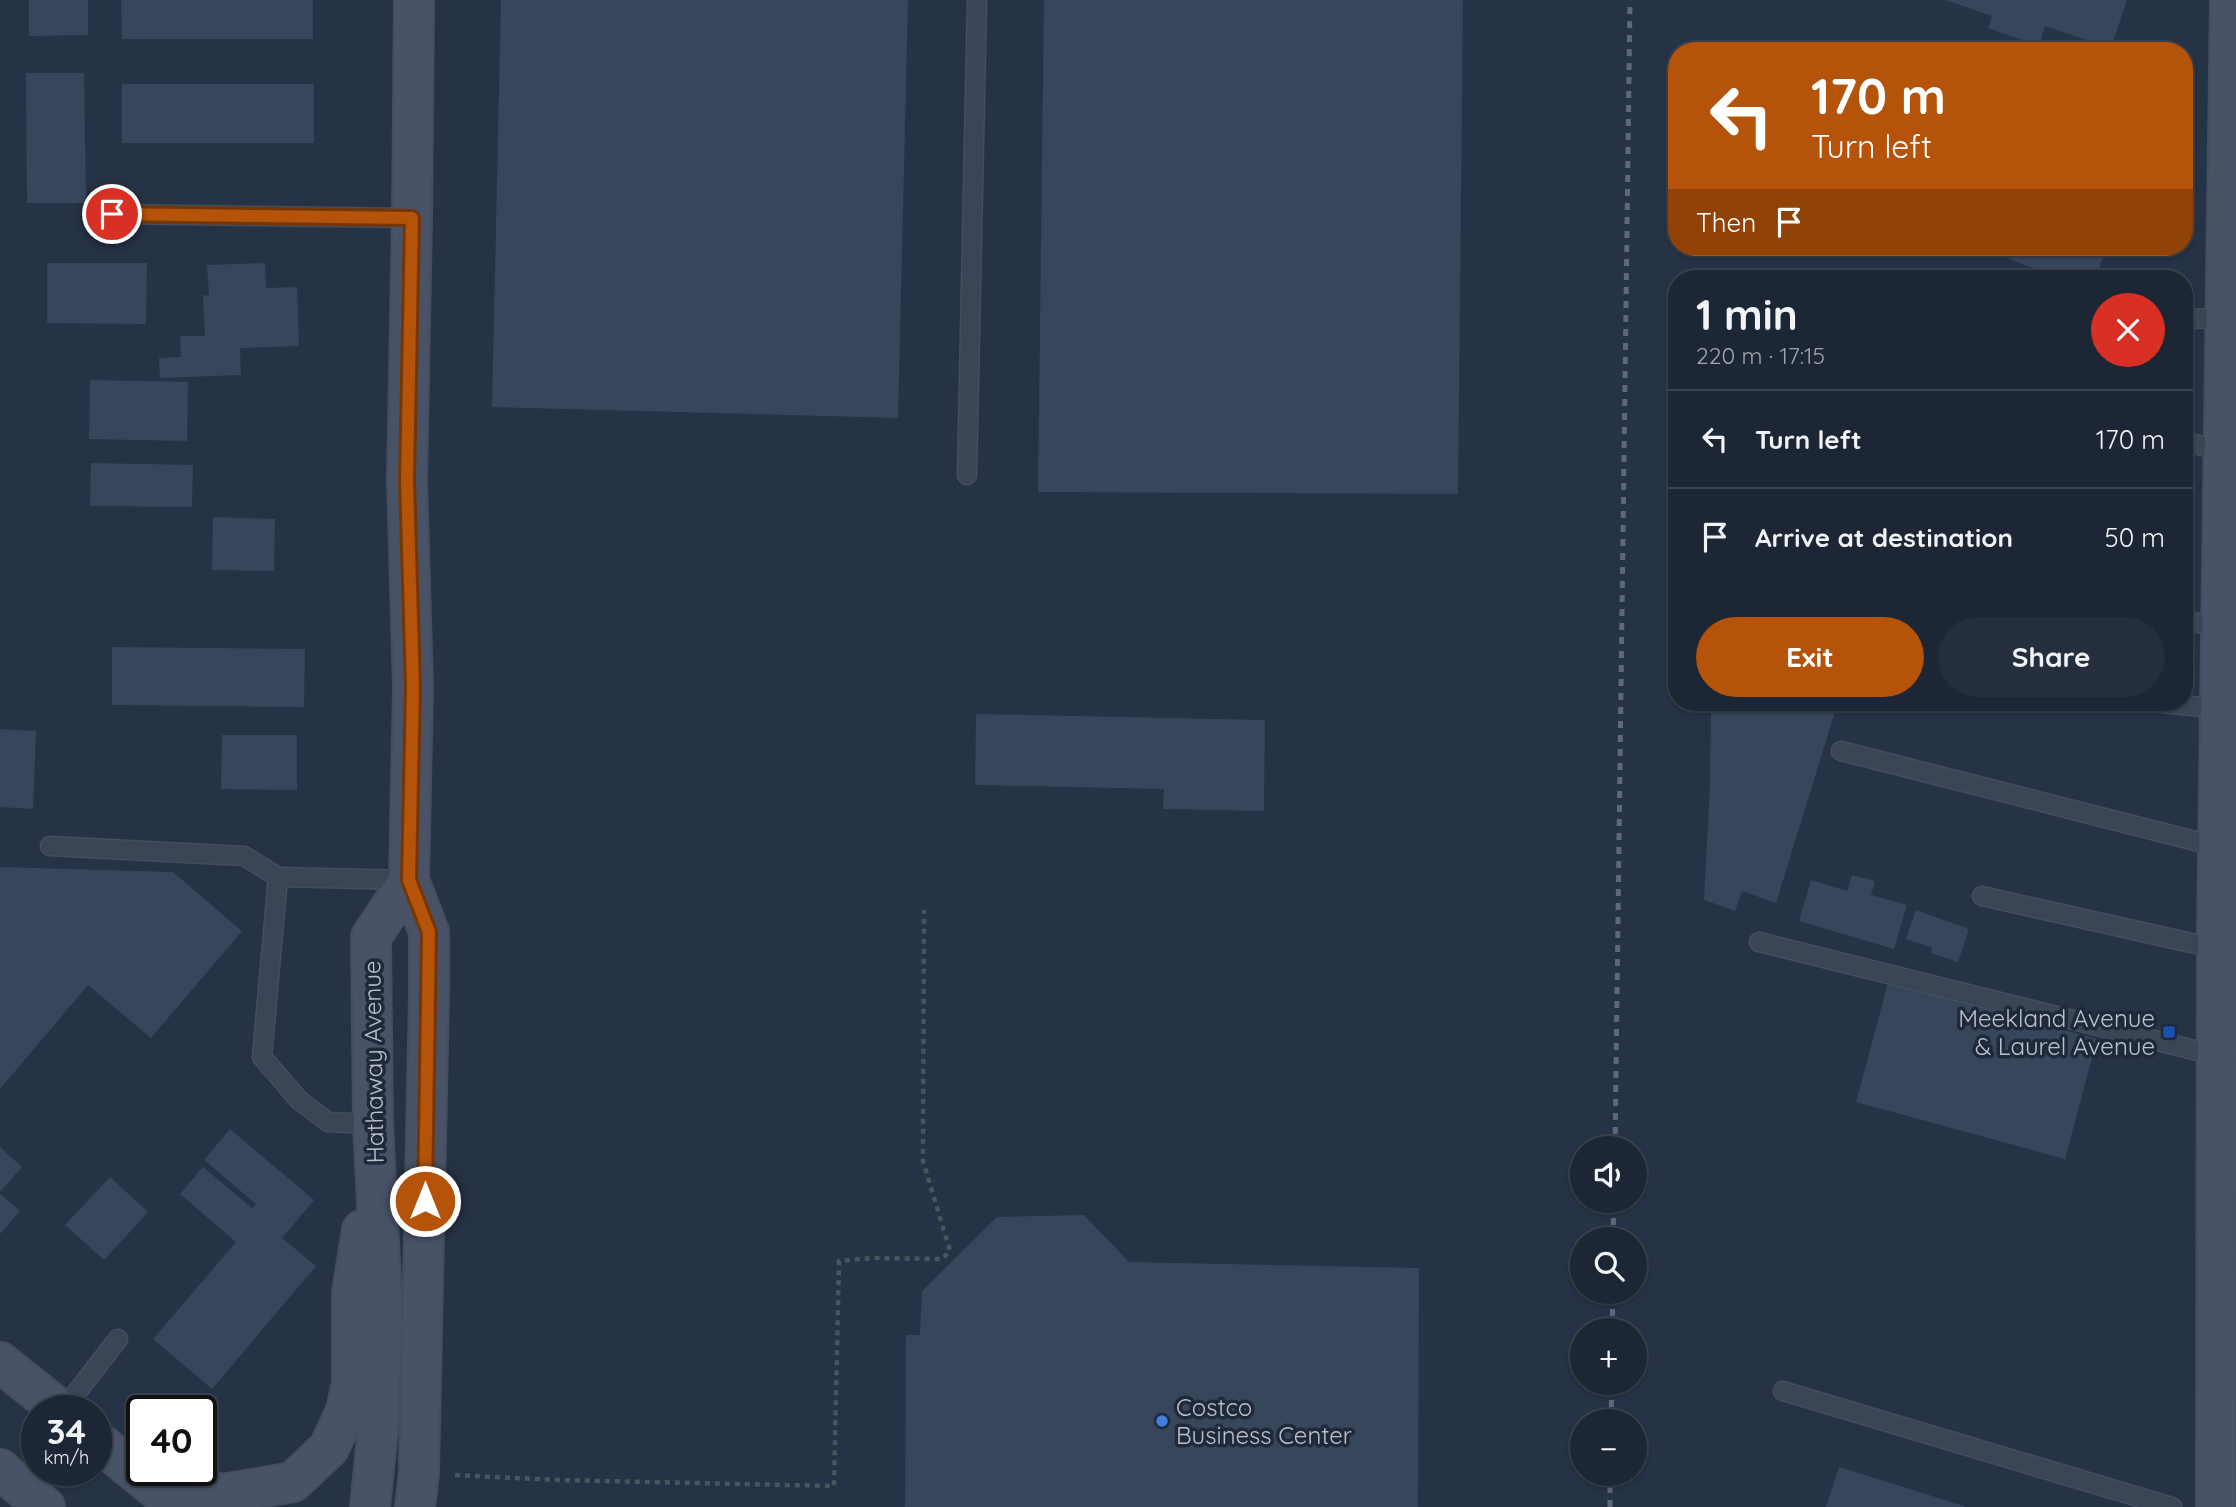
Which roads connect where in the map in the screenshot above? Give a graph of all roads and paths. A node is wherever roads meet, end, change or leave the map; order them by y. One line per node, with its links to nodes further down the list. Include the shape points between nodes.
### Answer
1 (414, 0): 5 (street, Hathaway Avenue)
2 (977, 0): 10 (lane)
3 (2230, 0): 7 (street)
4 (112, 214): 5 (lane)
5 (412, 218): 19 (street, Hathaway Avenue, via 407,480 413,687)
6 (2193, 318): 7 (lane)
7 (2226, 318): 9 (street)
8 (2193, 443): 9 (lane)
9 (2224, 452): 12 (street)
10 (967, 475)
11 (2193, 622): 12 (lane)
12 (2222, 628): 14 (street)
13 (2193, 706): 14 (lane)
14 (2220, 709): 17 (street)
15 (1841, 751): 17 (lane)
16 (50, 846): 18 (lane, via 244,856)
17 (2219, 847): 23 (street)
18 (278, 877): 19 (lane); 25 (lane, via 262,1057 299,1100 328,1122)
19 (409, 880): 25 (street, Hathaway Avenue, via 371,937); 37 (street, Hathaway Avenue, via 429,932 426,1249)
20 (1982, 896): 23 (lane)
21 (924, 910): 37 (path, via 923,1161 950,1251 942,1259 839,1261 834,1486 558,1480)
22 (1759, 942): 24 (lane)
23 (2218, 949): 24 (street)
24 (2218, 1056): 28 (street)
25 (373, 1138): 36 (street, via 352,1293 352,1383 346,1411 329,1448 293,1482 223,1494); 40 (street, Hathaway Avenue, via 383,1321)
26 (118, 1339): 31 (lane)
27 (0, 1362): 30 (street)
28 (2227, 1367): 42 (street)
29 (1783, 1391): 41 (lane)
30 (42, 1395)
31 (73, 1395)
32 (112, 1453): 33 (street)
33 (126, 1464)
34 (0, 1469): 38 (street)
35 (154, 1486): 39 (street)
36 (177, 1486)
37 (417, 1490)
38 (45, 1507)
39 (178, 1507)
40 (370, 1507)
41 (2172, 1507)
42 (2216, 1507)

